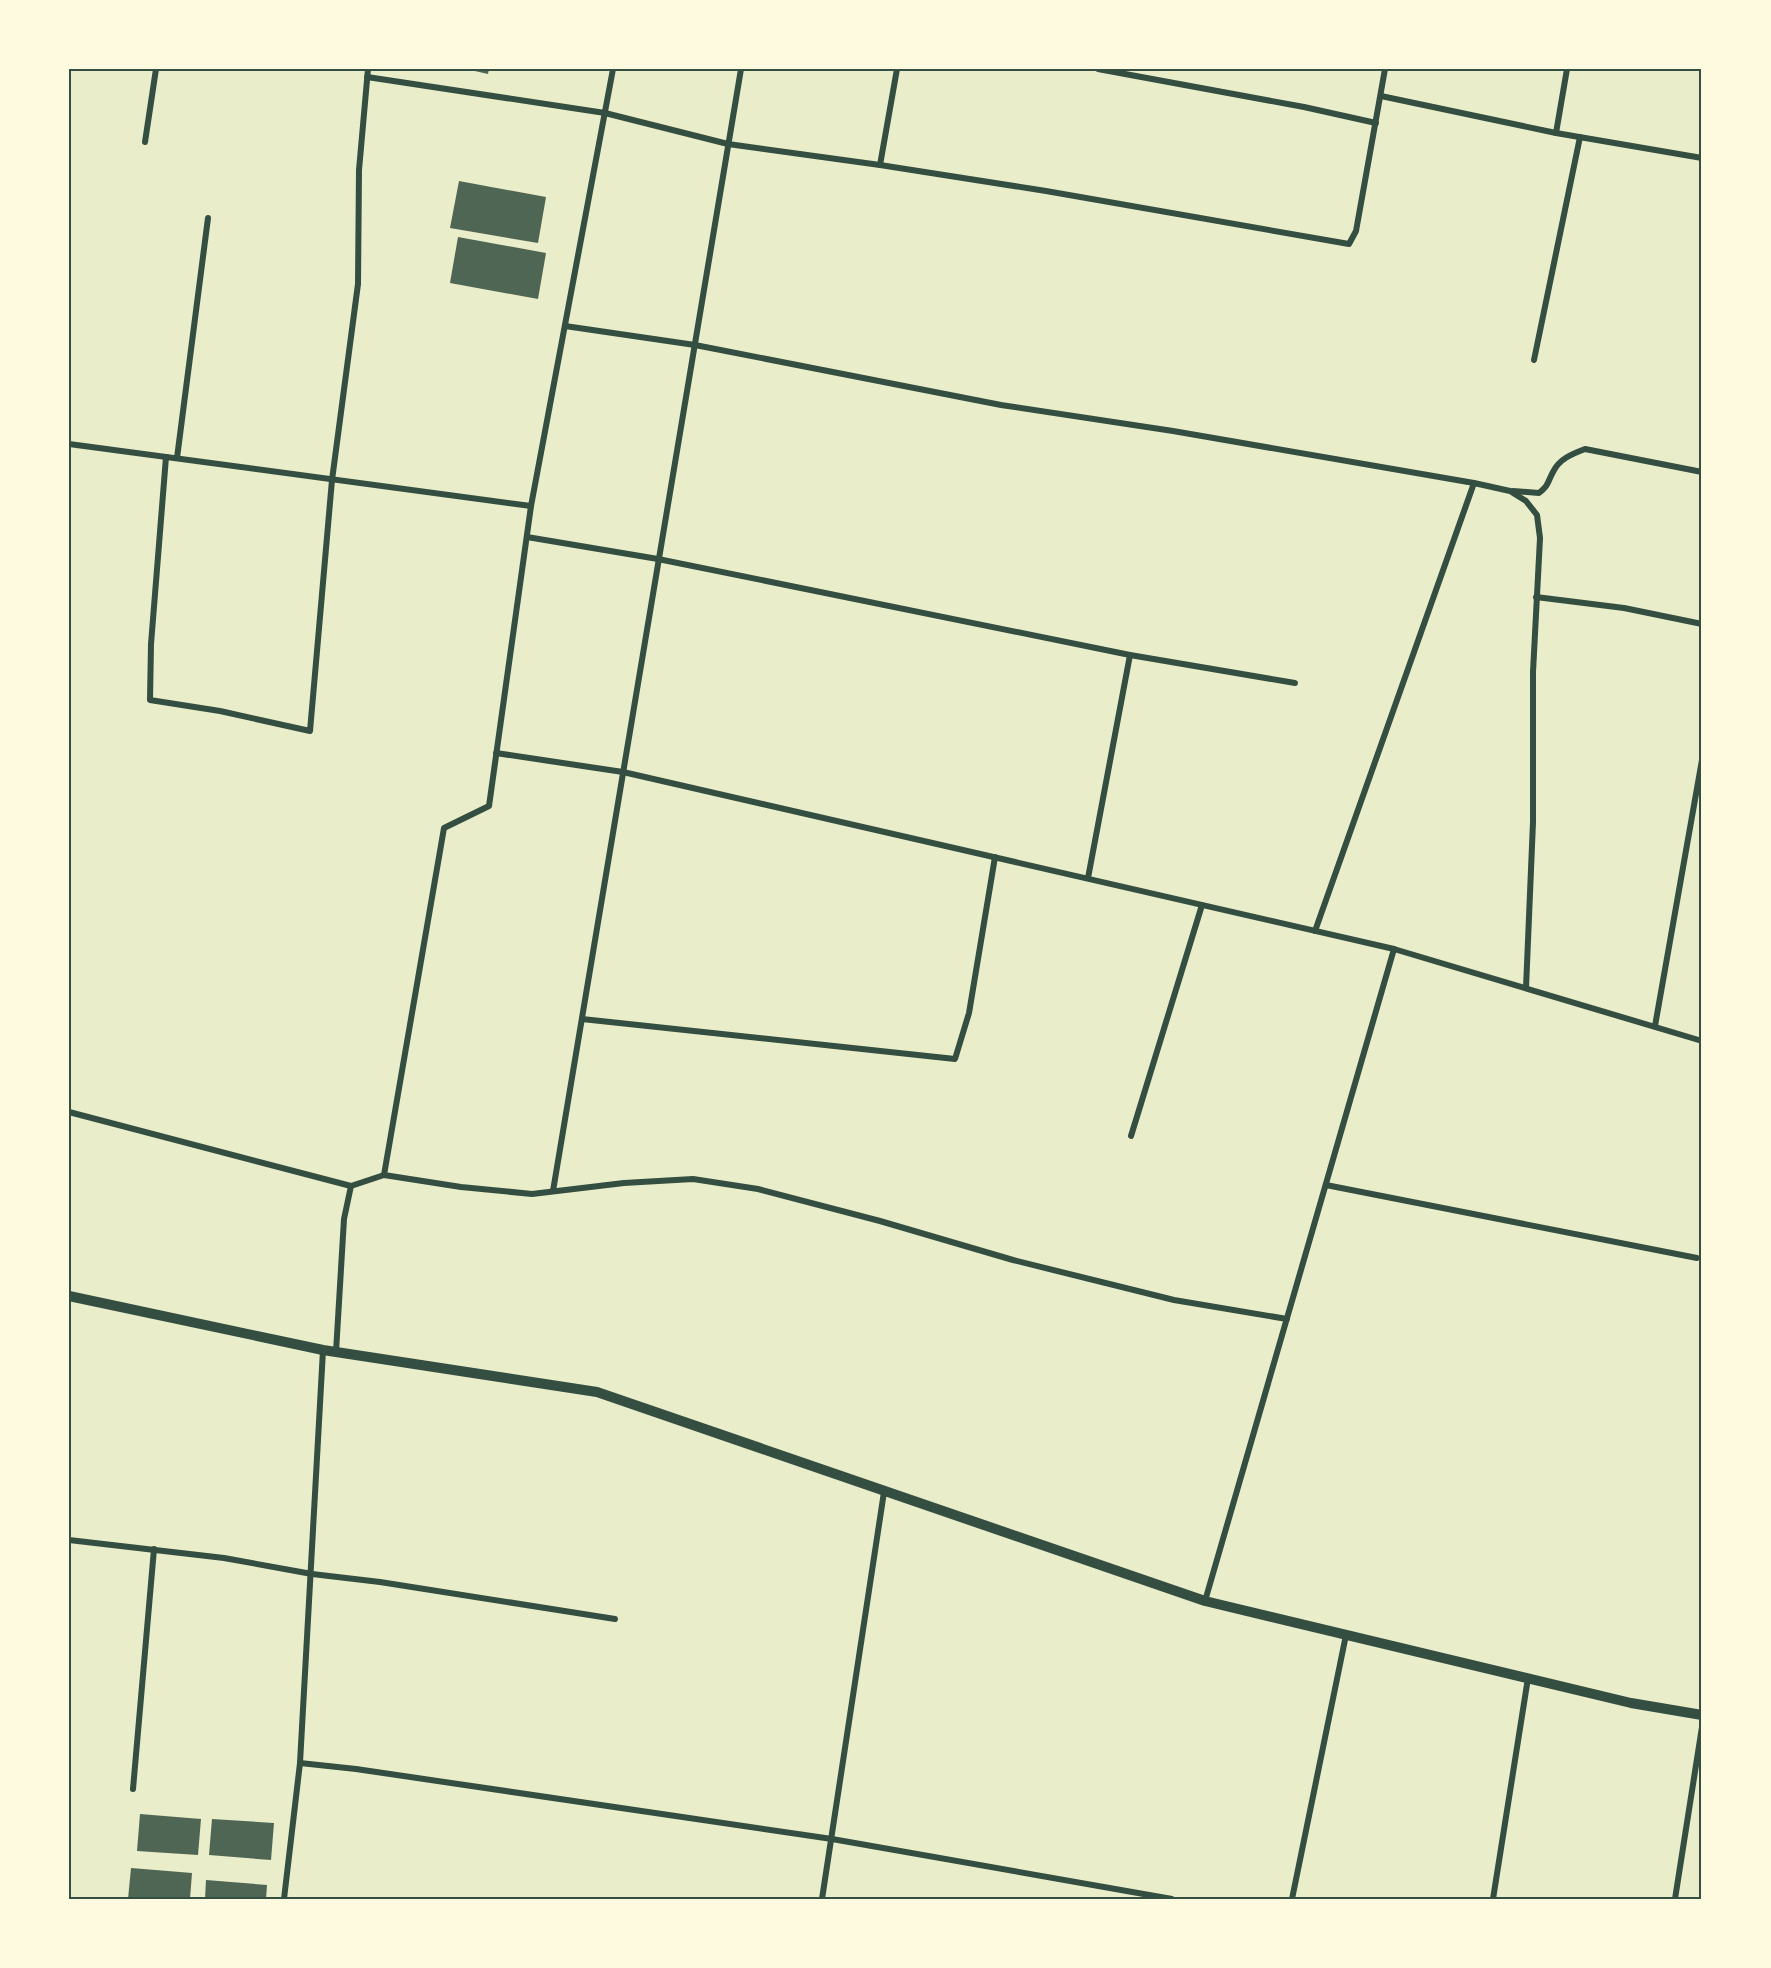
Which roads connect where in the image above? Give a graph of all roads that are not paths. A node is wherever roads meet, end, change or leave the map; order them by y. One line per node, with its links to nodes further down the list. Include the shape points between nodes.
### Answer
1 (156, 69): 15 (street)
2 (368, 69): 9 (street)
3 (613, 69): 11 (street)
4 (741, 69): 16 (street)
5 (897, 69): 18 (street)
6 (1098, 69): 12 (street)
7 (1385, 69): 10 (street)
8 (1567, 69): 13 (street)
9 (367, 77): 11 (street); 27 (street, via 358,170 357,284)
10 (1381, 96): 12 (street); 13 (street)
11 (605, 113): 16 (street); 20 (street)
12 (1376, 123): 18 (street, via 1356,231 1349,244)
13 (1556, 133): 14 (street)
14 (1580, 137): 17 (street); 22 (street)
15 (145, 142)
16 (728, 144): 18 (street); 21 (street)
17 (1702, 158)
18 (880, 165)
19 (208, 218): 25 (street)
20 (565, 326): 21 (street); 30 (street)
21 (695, 345): 28 (street, via 1001,405); 32 (street)
22 (1534, 360)
23 (69, 444): 24 (street)
24 (166, 457): 25 (street); 27 (street, via 150,700 310,731)
25 (177, 459): 27 (street)
26 (1702, 472): 29 (street, via 1585,449 1567,455 1539,493)
27 (332, 480): 30 (street)
28 (1474, 483): 29 (street); 43 (street)
29 (1510, 491): 33 (street, via 1538,515)
30 (531, 506): 31 (street)
31 (527, 537): 32 (street); 37 (street)
32 (658, 559): 35 (street); 39 (street)
33 (1536, 597): 34 (street, via 1624,608); 45 (street)
34 (1702, 624)
35 (1130, 655): 36 (street); 41 (street)
36 (1294, 683)
37 (496, 753): 39 (street); 51 (street, via 489,807 444,828)
38 (1702, 760): 47 (street)
39 (623, 772): 40 (street); 46 (street)
40 (995, 857): 41 (street); 46 (street, via 969,1013 955,1059)
41 (1088, 878): 42 (street)
42 (1202, 905): 43 (street); 50 (street)
43 (1315, 931): 44 (street)
44 (1394, 949): 45 (street); 52 (street)
45 (1526, 988): 47 (street)
46 (582, 1018): 54 (street)
47 (1655, 1026): 48 (street)
48 (1702, 1041)
49 (69, 1112): 53 (street)
50 (1131, 1136)
51 (384, 1175): 53 (street); 54 (street, via 532,1194)
52 (1326, 1185): 55 (street); 57 (street)
53 (351, 1186): 59 (street, via 344,1219)
54 (553, 1191): 57 (street, via 693,1179 758,1189 1174,1300)
55 (1697, 1258)
56 (69, 1296): 58 (street)
57 (1287, 1319): 64 (street)
58 (323, 1350): 59 (street); 63 (street)
59 (336, 1352): 60 (street, via 597,1392)
60 (884, 1492): 64 (street); 72 (street)
61 (69, 1540): 62 (street)
62 (154, 1549): 63 (street); 71 (street)
63 (312, 1574): 65 (street); 70 (street)
64 (1205, 1601): 66 (street)
65 (615, 1619)
66 (1346, 1635): 67 (street); 76 (street)
67 (1528, 1678): 68 (street); 77 (street)
68 (1702, 1715)
69 (1702, 1727): 78 (street)
70 (300, 1763): 72 (street); 73 (street)
71 (133, 1790)
72 (832, 1839): 74 (street); 75 (street)
73 (284, 1899)
74 (822, 1899)
75 (1172, 1899)
76 (1292, 1899)
77 (1492, 1899)
78 (1676, 1899)

